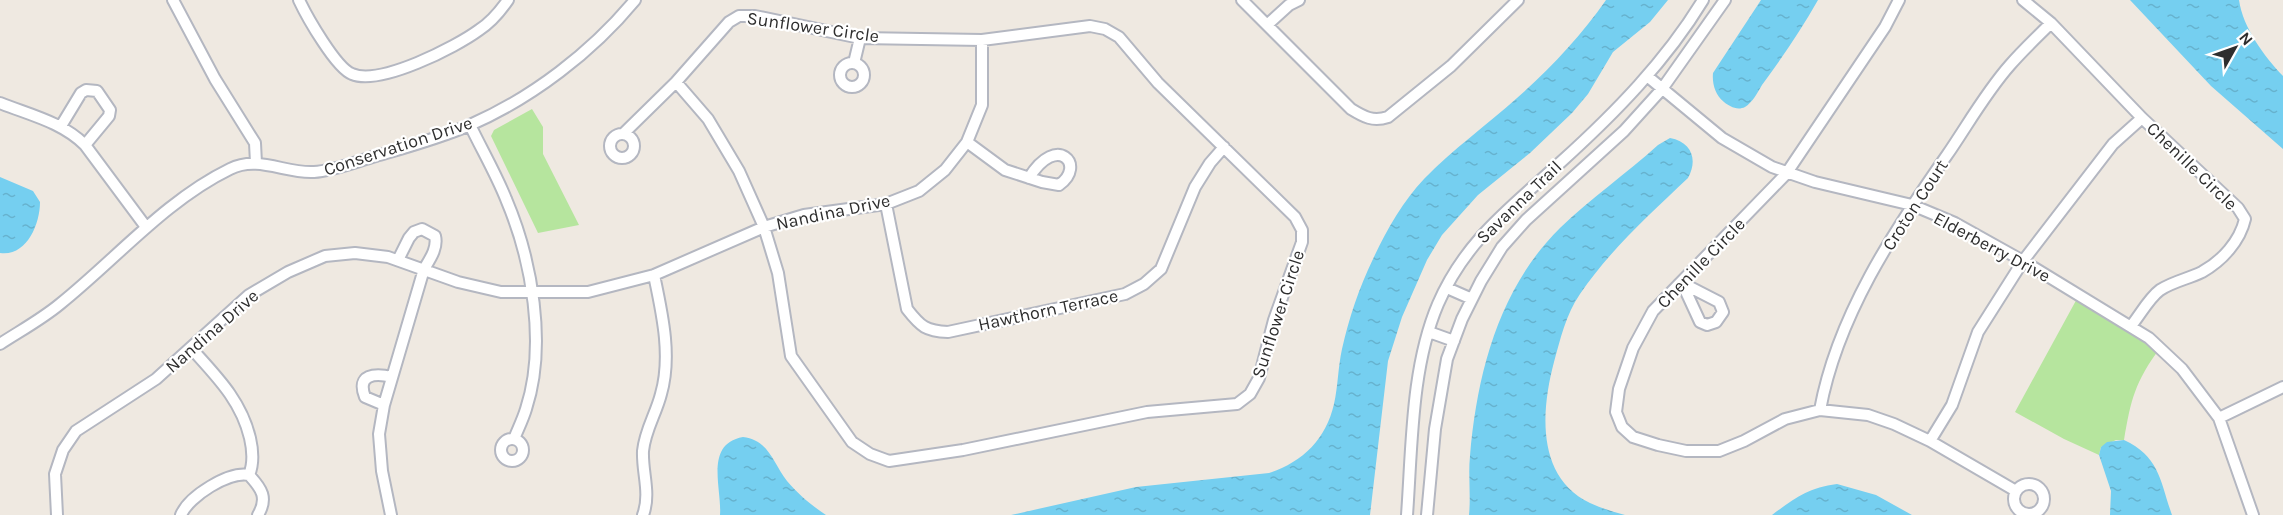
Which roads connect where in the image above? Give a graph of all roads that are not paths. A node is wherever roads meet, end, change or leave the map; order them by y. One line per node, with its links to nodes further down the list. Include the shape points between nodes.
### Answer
1 (173, 0): 28 (street, via 255,143)
2 (299, 0): 3 (street, via 340,67 353,75 375,77 434,56 481,29)
3 (508, 0)
4 (635, 0): 22 (street, Conservation Drive, via 585,51 547,81)
5 (1242, 0): 13 (street)
6 (1299, 0): 13 (street, via 1289,4)
7 (1518, 0): 13 (street, via 1451,66 1389,117 1377,121 1351,109)
8 (1703, 0): 17 (street, Savanna Trail)
9 (1725, 0): 19 (street, Savanna Trail)
10 (1899, 0): 29 (street, Chenille Circle)
11 (2023, 0): 12 (street, Chenille Circle)
12 (2051, 23): 21 (street, Chenille Circle); 32 (street, Croton Court, via 2008,66)
13 (1267, 26)
14 (860, 38): 15 (street, Sunflower Circle); 16 (street); 18 (street, Sunflower Circle, via 739,16 729,22)
15 (982, 40): 25 (street, Nandina Drive, via 982,105); 27 (street, Sunflower Circle, via 1090,26 1105,28 1119,37 1158,83)
16 (854, 63)
17 (1647, 76): 19 (street, Elderberry Drive); 39 (street, Savanna Trail, via 1562,161 1486,229)
18 (676, 82): 24 (street, Sunflower Circle); 34 (street, Sunflower Circle, via 708,119 739,171)
19 (1662, 89): 29 (street, Elderberry Drive, via 1737,148); 41 (street, Savanna Trail, via 1624,131 1520,227 1502,247)
20 (0, 104): 23 (street)
21 (2142, 118): 36 (street, via 2113,144); 42 (street, Chenille Circle, via 2245,219 2242,233 2224,254 2202,272 2157,292)
22 (470, 125): 28 (street, Conservation Drive, via 315,172); 40 (street, via 506,199 523,245)
23 (61, 126): 26 (street); 26 (street, via 81,93 97,91 105,99 109,116)
24 (623, 134)
25 (968, 142): 30 (street, via 1005,170); 31 (street, Nandina Drive, via 945,170 919,191)
26 (85, 145): 33 (street)
27 (1224, 147): 31 (street, Hawthorn Terrace, via 1195,187 1161,269 1144,284 1125,294 948,332 930,331 917,323 907,309); 34 (street, Sunflower Circle, via 1295,217 1302,230 1302,242 1274,320 1259,378 1250,394 1237,404 1147,412 963,450 889,461 870,454 852,442 791,356 778,273)
28 (256, 163): 33 (street, Conservation Drive, via 232,168)
29 (1786, 174): 32 (street, Elderberry Drive); 50 (street, Chenille Circle, via 1653,311 1633,348 1619,389 1616,412 1622,427 1633,437 1686,451 1719,451 1785,419)
30 (1029, 177)
31 (886, 204): 34 (street, Nandina Drive, via 804,215)
32 (1912, 205): 36 (street, Elderberry Drive, via 1955,223); 50 (street, Croton Court, via 1851,314 1825,380)
33 (146, 227): 45 (street, Conservation Drive, via 59,305)
34 (764, 227): 38 (street, Nandina Drive)
35 (398, 260): 37 (street, Nandina Drive); 37 (street, via 409,238 422,229 435,236 436,241); 46 (street, Nandina Drive, via 355,253 325,256 249,295)
36 (2023, 261): 42 (street, Elderberry Drive); 53 (street, via 1978,332 1952,405)
37 (424, 269): 40 (street, Nandina Drive, via 501,292); 47 (street)
38 (654, 275): 40 (street, Nandina Drive, via 588,292); 60 (street, via 666,354 662,394 647,430 643,452 647,504)
39 (1447, 288): 41 (street); 43 (street, Savanna Trail)
40 (534, 292): 52 (street, via 535,358 527,408)
41 (1472, 300): 44 (street, Savanna Trail)
42 (2131, 326): 51 (street, Elderberry Drive, via 2182,369)
43 (1429, 332): 44 (street); 61 (street, Savanna Trail, via 1416,394)
44 (1454, 341): 62 (street, Savanna Trail, via 1447,359 1435,429)
45 (0, 344)
46 (191, 348): 54 (street, via 224,384 246,422 253,466); 56 (street, Nandina Drive, via 156,379 76,431 63,450 55,474)
47 (392, 377): 49 (street); 49 (street, via 375,374 363,383 365,397)
48 (2283, 387): 51 (street)
49 (384, 405): 59 (street, via 379,434)
50 (1820, 410): 53 (street, Chenille Circle, via 1868,415)
51 (2219, 418): 63 (street, Elderberry Drive)
52 (514, 439)
53 (1930, 441): 55 (street, Chenille Circle)
54 (249, 475): 57 (street, via 232,476 212,486 184,508); 58 (street, via 263,494 264,505)
55 (2016, 491)
56 (57, 515)
57 (181, 515)
58 (258, 515)
59 (391, 515)
60 (644, 515)
61 (1407, 515)
62 (1427, 515)
63 (2253, 515)

